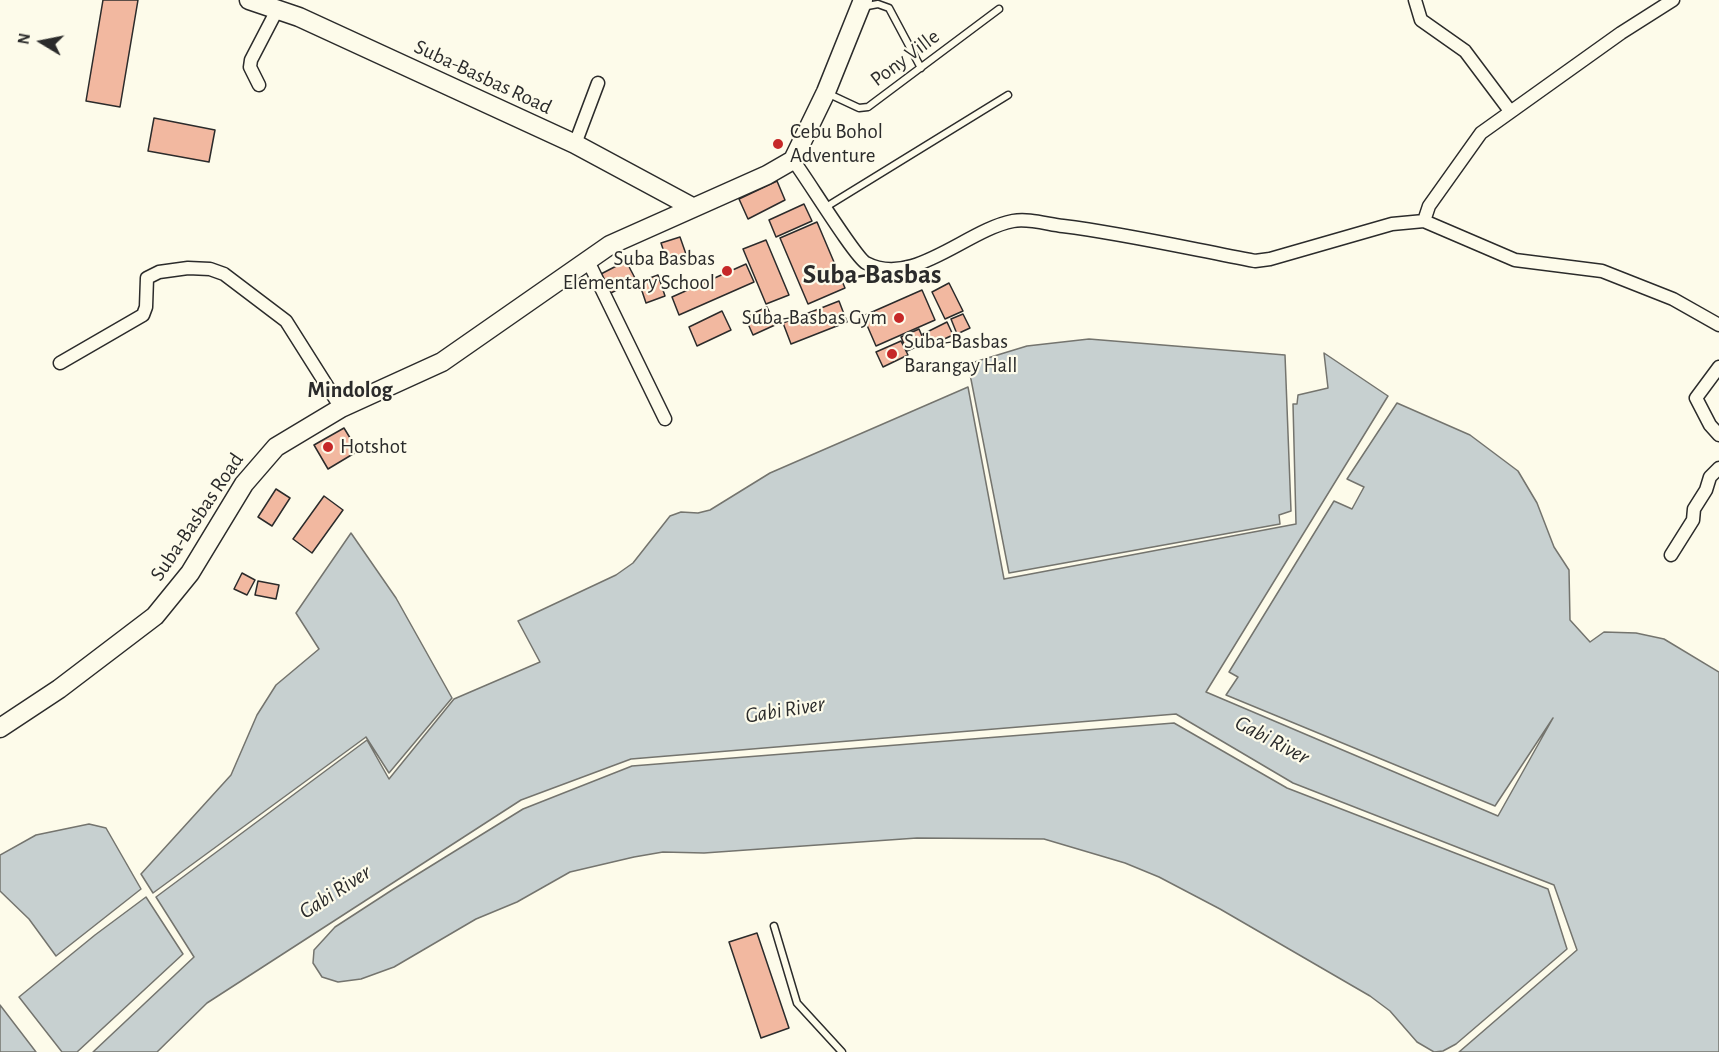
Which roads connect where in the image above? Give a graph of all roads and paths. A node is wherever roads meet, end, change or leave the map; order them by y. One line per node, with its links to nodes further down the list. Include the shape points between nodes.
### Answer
1 (249, 0): 6 (street, Suba-Basbas Road)
2 (1415, 0): 12 (street, via 1421,20 1465,51)
3 (1673, 0): 12 (street)
4 (862, 4): 7 (lane, via 889,8); 10 (street)
5 (999, 9): 7 (lane, Pony Ville)
6 (277, 10): 9 (street, via 251,60 250,67); 13 (street, Suba-Basbas Road)
7 (921, 68): 10 (lane, Pony Ville, via 868,107 859,108)
8 (598, 83): 13 (street)
9 (259, 85)
10 (826, 92): 14 (street)
11 (1008, 95): 16 (lane)
12 (1510, 111): 17 (street, via 1481,134 1430,206)
13 (575, 144): 15 (street, Suba-Basbas Road)
14 (793, 160): 15 (street, Suba-Basbas Road); 16 (street)
15 (692, 207): 18 (street, Suba-Basbas Road)
16 (826, 207): 17 (street, via 860,258 887,271 901,270 975,234 1017,220 1255,261 1392,224)
17 (1424, 221): 19 (street, via 1515,260 1602,272 1673,299)
18 (587, 259): 22 (street, Suba-Basbas Road, via 442,362); 23 (street)
19 (1719, 325)
20 (60, 363): 22 (street, via 143,315 147,278 159,272 210,269 224,274 286,321)
21 (1719, 367): 24 (street, via 1696,398)
22 (341, 408): 27 (street, Suba-Basbas Road, via 276,447 263,460 190,573 155,616)
23 (665, 419)
24 (1719, 435)
25 (1719, 468): 26 (street, via 1710,477 1694,509 1693,520)
26 (1671, 555)
27 (0, 728)
28 (774, 926): 29 (lane, via 797,1003)
29 (842, 1052)

